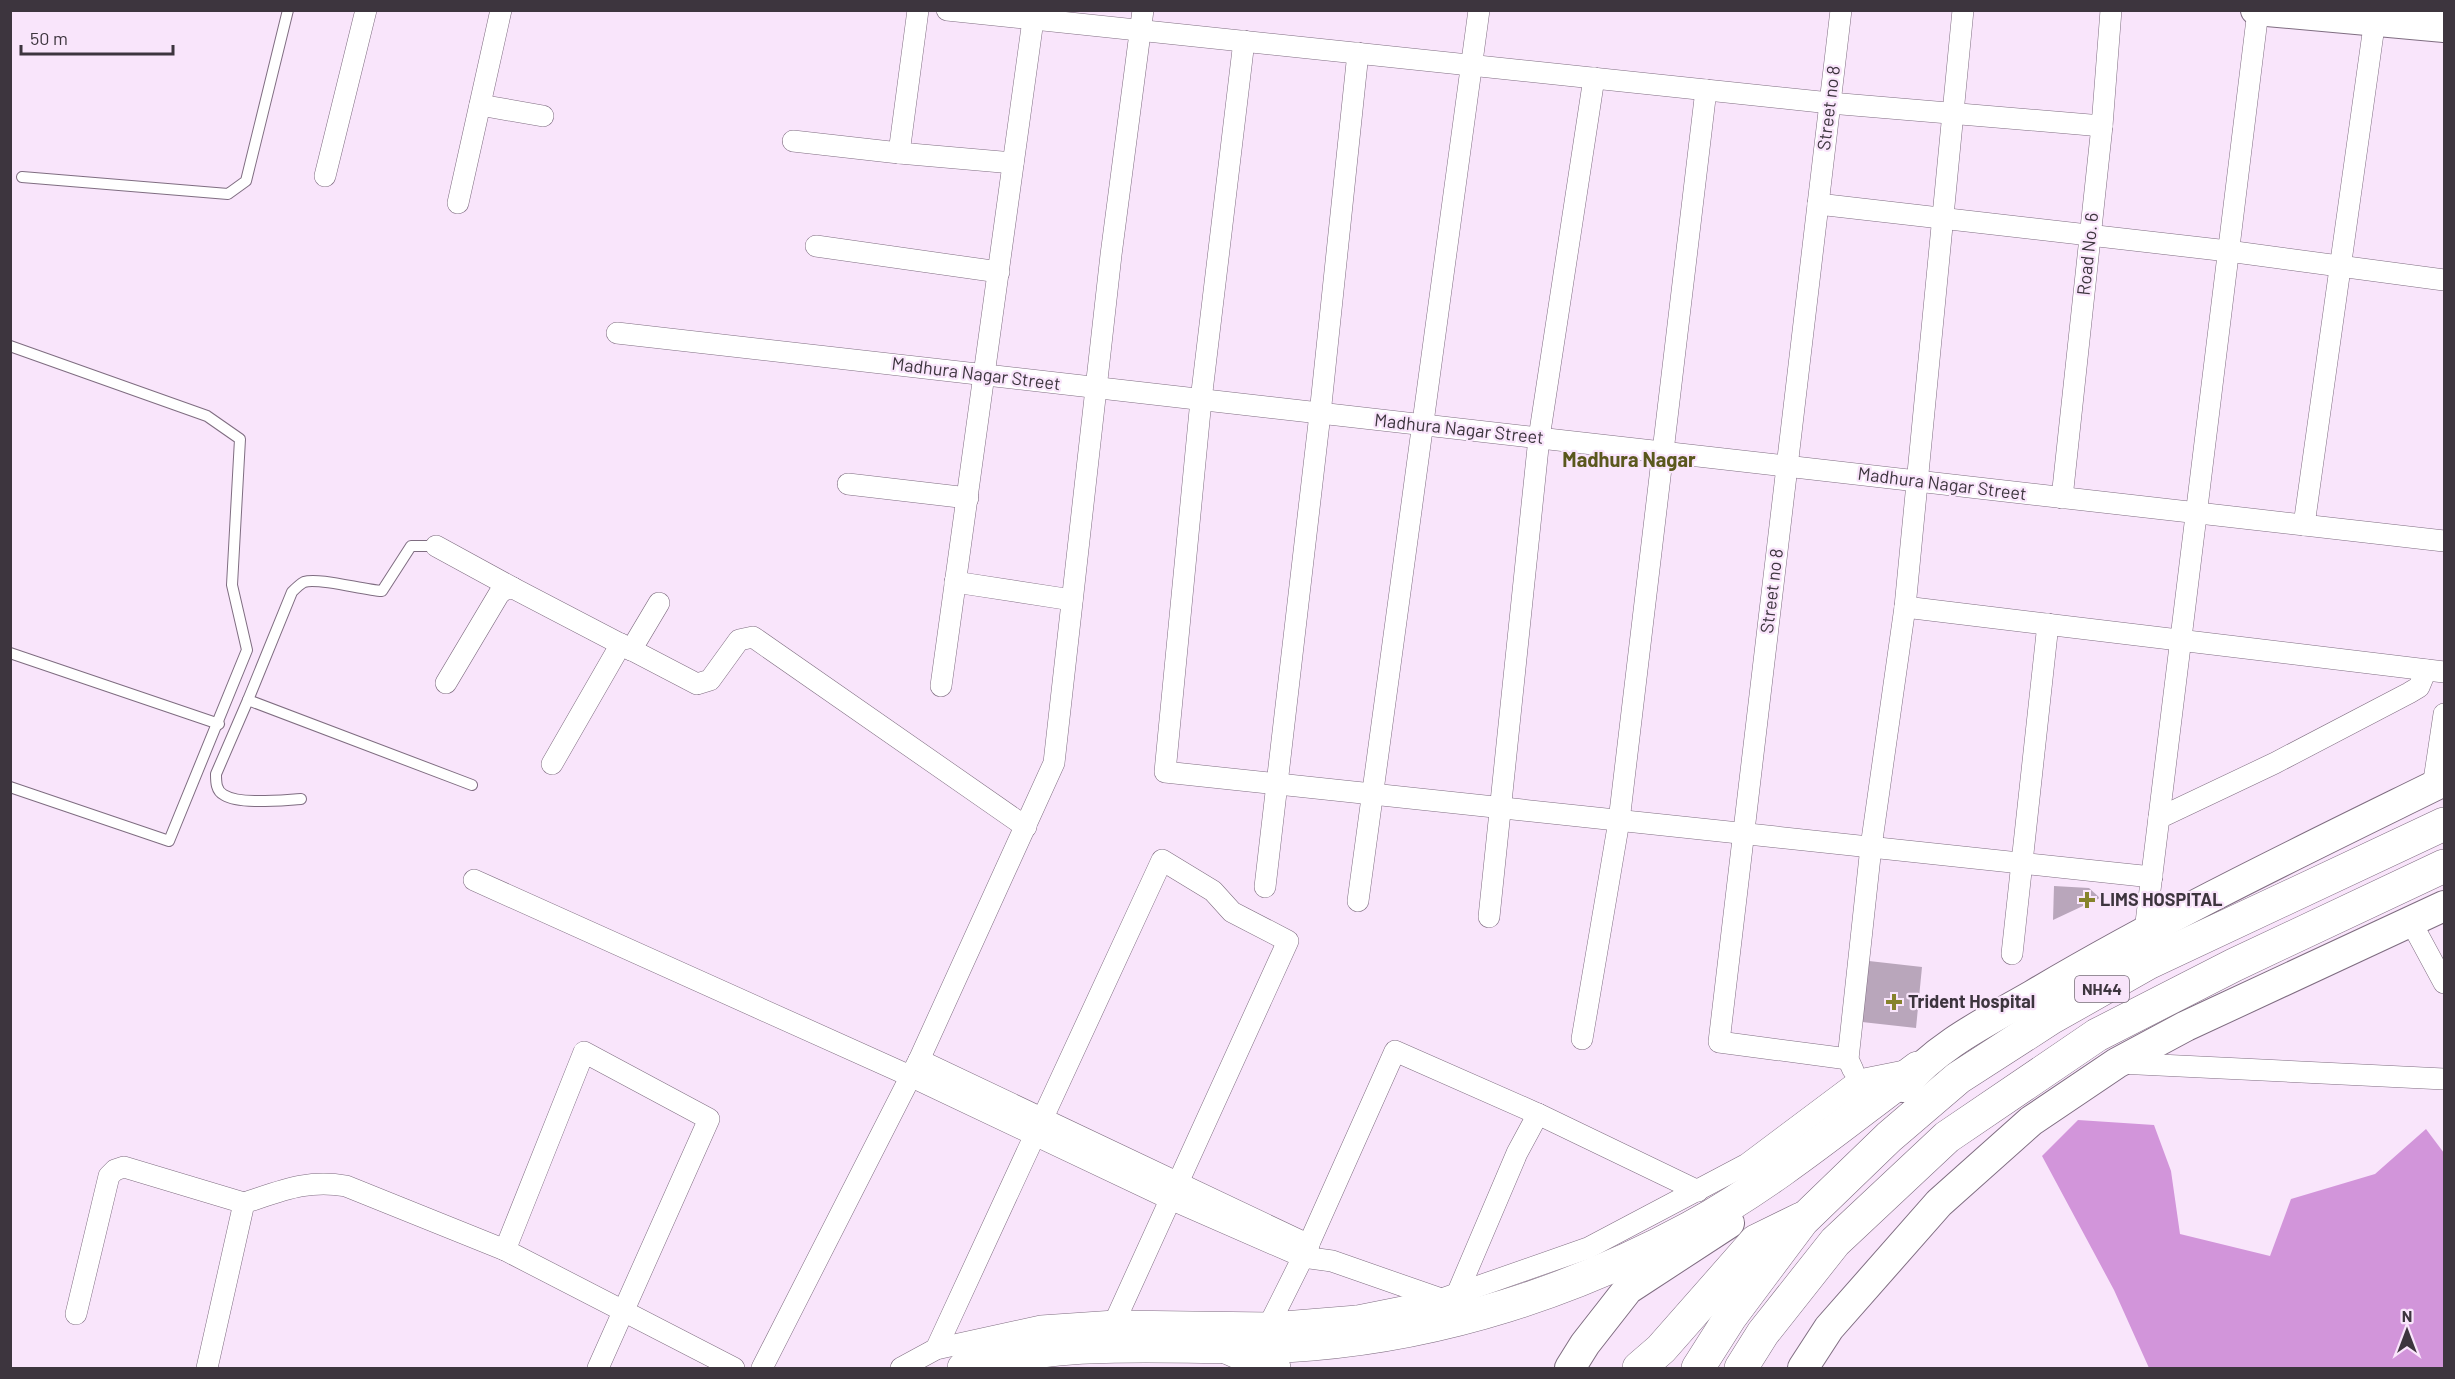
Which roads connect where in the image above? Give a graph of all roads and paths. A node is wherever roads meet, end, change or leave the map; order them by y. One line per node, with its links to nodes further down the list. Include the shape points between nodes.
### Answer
1 (288, 10): 28 (lane, via 246,181 228,194)
2 (366, 10): 29 (street)
3 (501, 10): 21 (street)
4 (918, 10): 26 (street)
5 (947, 10): 12 (street)
6 (1479, 10): 17 (street)
7 (1840, 10): 20 (street, Street no 8)
8 (1963, 10): 22 (street)
9 (2111, 10): 24 (street, Road No. 6)
10 (2257, 11): 11 (main road); 35 (street)
11 (2375, 19): 14 (main road); 36 (street)
12 (1033, 20): 13 (street); 27 (street)
13 (1142, 21): 15 (street); 42 (street)
14 (2445, 27)
15 (1244, 42): 16 (street); 43 (street)
16 (1359, 53): 17 (street); 44 (street)
17 (1470, 65): 18 (street); 45 (street)
18 (1594, 78): 19 (street); 46 (street)
19 (1706, 90): 20 (street); 47 (street)
20 (1830, 103): 22 (street); 31 (street, Street no 8)
21 (480, 105): 23 (street); 30 (street)
22 (1952, 114): 24 (street); 32 (street)
23 (543, 116)
24 (2102, 126): 33 (street, Road No. 6)
25 (793, 141): 26 (street)
26 (899, 153): 27 (street)
27 (1013, 163): 37 (street)
28 (22, 177)
29 (325, 177)
30 (458, 203)
31 (1818, 204): 32 (street); 48 (street, Street no 8)
32 (1942, 219): 33 (street); 49 (street)
33 (2090, 236): 35 (street); 52 (street, Road No. 6)
34 (816, 246): 37 (street)
35 (2228, 251): 36 (street); 53 (street)
36 (2341, 267): 38 (street); 54 (street)
37 (999, 272): 41 (street)
38 (2445, 280)
39 (617, 333): 41 (street, Madhura Nagar Street)
40 (10, 346): 71 (lane, via 207,416 240,439 232,585 247,650)
41 (985, 375): 42 (street, Madhura Nagar Street); 51 (street)
42 (1096, 388): 43 (street, Madhura Nagar Street); 59 (street)
43 (1201, 400): 44 (street, Madhura Nagar Street); 75 (street, via 1165,772)
44 (1320, 414): 45 (street, Madhura Nagar Street); 75 (street)
45 (1422, 425): 46 (street, Madhura Nagar Street); 77 (street)
46 (1539, 438): 47 (street, Madhura Nagar Street); 79 (street)
47 (1662, 452): 48 (street, Madhura Nagar Street); 81 (street)
48 (1787, 466): 49 (street, Madhura Nagar Street); 84 (street, Street no 8)
49 (1917, 481): 52 (street, Madhura Nagar Street); 61 (street)
50 (848, 484): 51 (street)
51 (968, 498): 57 (street)
52 (2062, 498): 53 (street, Madhura Nagar Street)
53 (2196, 513): 54 (street, Madhura Nagar Street); 63 (street)
54 (2304, 525): 55 (street, Madhura Nagar Street)
55 (2445, 541)
56 (436, 546): 58 (street); 69 (lane, via 411,546 382,591 321,581 304,582 292,591)
57 (955, 582): 59 (street); 68 (street)
58 (513, 588): 64 (street); 67 (street, via 499,594)
59 (1072, 600): 83 (street, via 1054,764)
60 (659, 603): 64 (street)
61 (1905, 607): 62 (street); 85 (street)
62 (2048, 624): 63 (street); 86 (street)
63 (2181, 640): 66 (street); 80 (street)
64 (626, 647): 72 (street); 83 (street, via 697,684 704,684 739,640 753,637)
65 (10, 653): 71 (lane)
66 (2435, 671): 80 (street, via 2400,698)
67 (446, 683)
68 (941, 686)
69 (248, 700): 74 (lane); 78 (lane, via 216,774 216,786 223,795 241,800)
70 (2445, 714): 73 (street)
71 (219, 724): 76 (lane, via 169,841)
72 (552, 764)
73 (2439, 784): 95 (main road)
74 (472, 785)
75 (1279, 785): 77 (street); 90 (street)
76 (10, 787)
77 (1373, 794): 79 (street); 91 (street)
78 (301, 799)
79 (1500, 808): 81 (street); 93 (street)
80 (2159, 819): 88 (street)
81 (1618, 820): 84 (street); 98 (street)
82 (2445, 824): 110 (main road, NH44, via 2150,962 2051,1018 1958,1078)
83 (1026, 826): 101 (street)
84 (1743, 834): 85 (street); 99 (street, Street no 8, via 1719,1042)
85 (1871, 847): 86 (street); 99 (street)
86 (2022, 863): 88 (street); 96 (street)
87 (2445, 866): 130 (main road, NH44, via 2234,964 2097,1035 1947,1137 1835,1242 1763,1333)
88 (2152, 877): 95 (street)
89 (474, 880): 101 (street)
90 (1265, 887)
91 (1359, 901)
92 (2445, 906): 94 (main road)
93 (1490, 916)
94 (2411, 922): 97 (street); 100 (main road, via 2186,1026)
95 (2145, 931): 102 (main road, via 1973,1030)
96 (2012, 954)
97 (2445, 983)
98 (1582, 1040)
99 (1848, 1059): 104 (street)
100 (2117, 1063): 103 (street); 131 (main road, via 2031,1121 1939,1203 1829,1328)
101 (915, 1068): 106 (street); 123 (street)
102 (1918, 1068): 104 (street); 118 (main road, via 1752,1189 1699,1222 1625,1260 1568,1283 1488,1312 1365,1339); 127 (main road, via 1885,1110 1739,1217 1628,1289)
103 (2445, 1079)
104 (1858, 1080): 108 (street, via 1747,1164)
105 (1538, 1114): 108 (street); 112 (street, via 1395,1051); 113 (street)
106 (1038, 1127): 107 (street); 107 (street, via 1162,860 1213,891 1232,912 1287,941); 119 (street)
107 (1174, 1191): 112 (street); 116 (street)
108 (1698, 1191): 113 (street, via 1588,1248)
109 (244, 1203): 111 (street, via 304,1184 336,1184); 115 (street, via 124,1167 115,1170 109,1176); 120 (street)
110 (1807, 1216): 128 (main road, via 1756,1241 1661,1349); 129 (main road, NH44, via 1731,1316)
111 (506, 1250): 114 (street); 114 (street, via 584,1052 709,1119)
112 (1306, 1251): 113 (street); 117 (street)
113 (1449, 1297): 117 (street, via 1357,1316)
114 (624, 1312): 121 (street); 122 (street)
115 (76, 1314)
116 (1115, 1321): 117 (street); 119 (street, via 1041,1326)
117 (1270, 1323)
118 (1224, 1346): 125 (main road, via 1088,1346 1033,1351); 126 (main road)
119 (936, 1349): 124 (street)
120 (207, 1368)
121 (598, 1368)
122 (734, 1368)
123 (762, 1368)
124 (901, 1368)
125 (964, 1368)
126 (1274, 1368)
127 (1570, 1368)
128 (1639, 1368)
129 (1698, 1368)
130 (1741, 1368)
131 (1803, 1368)

